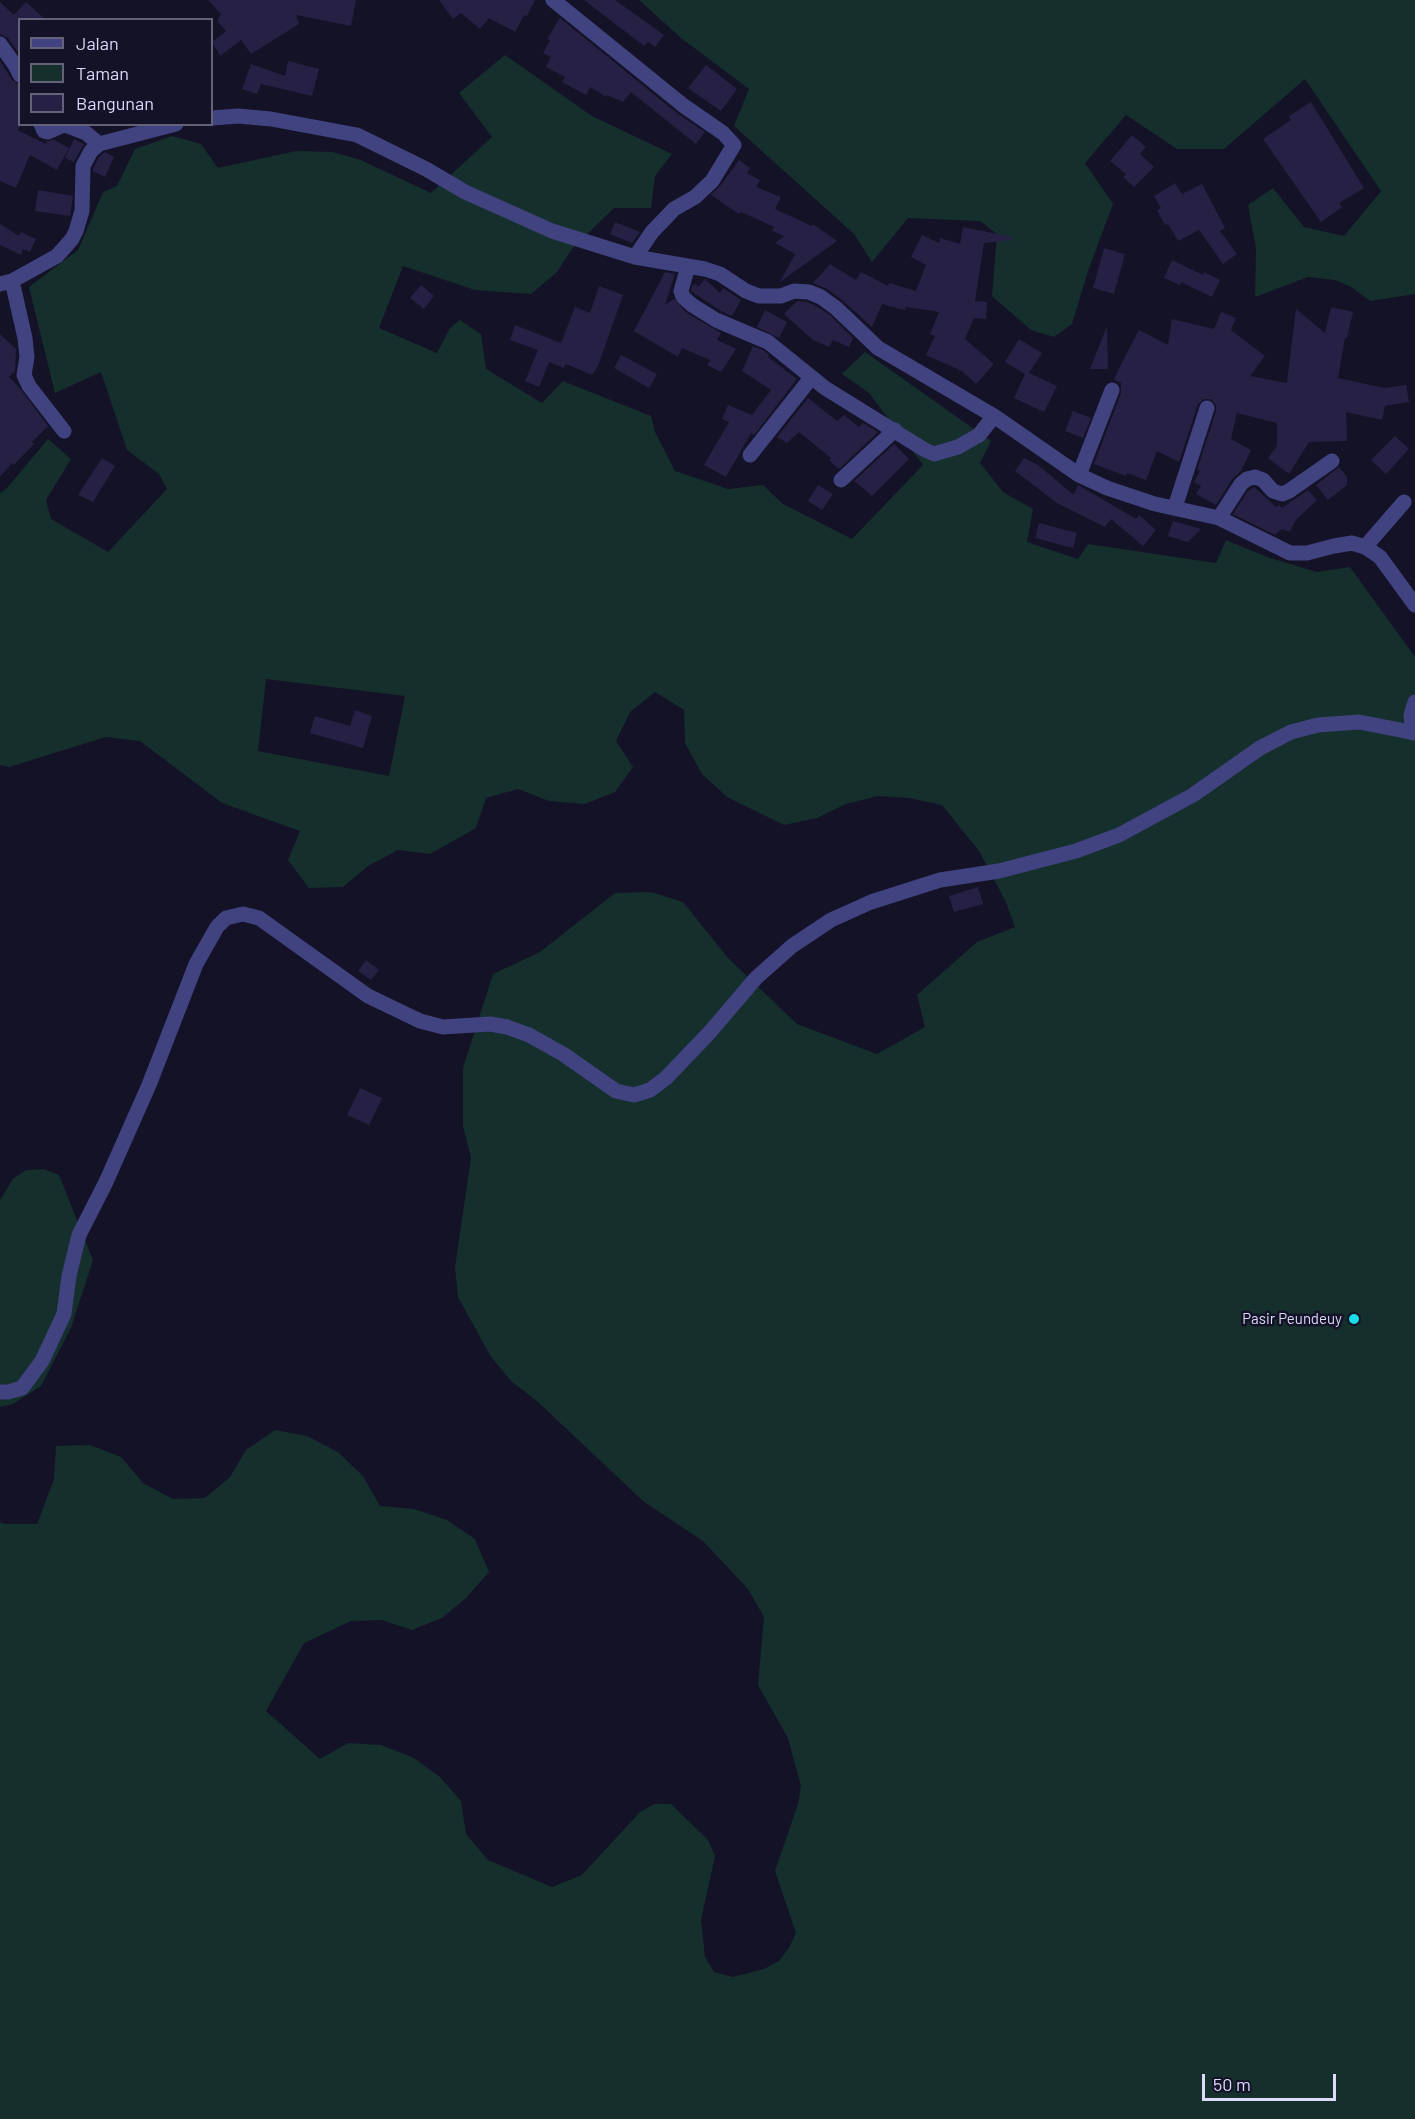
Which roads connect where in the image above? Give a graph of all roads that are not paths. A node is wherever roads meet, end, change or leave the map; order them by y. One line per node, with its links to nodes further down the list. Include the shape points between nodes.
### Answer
1 (553, 0): 10 (street, via 723,133 734,146 712,181 674,209)
2 (0, 44): 3 (street)
3 (18, 71)
4 (213, 118): 10 (street, via 272,118 357,135 513,215)
5 (42, 126): 6 (street, via 48,132)
6 (62, 126)
7 (67, 126): 9 (street)
8 (168, 126): 9 (street)
9 (99, 144): 12 (street, via 83,166 82,211 72,239 57,256)
10 (635, 257): 11 (street)
11 (688, 266): 13 (street, via 681,285 683,297 716,320 768,342); 16 (street, via 720,274 759,296 781,296 794,291 821,297 878,348)
12 (6, 282): 18 (street, via 26,338 24,375)
13 (811, 378): 17 (street); 19 (street)
14 (1112, 390): 21 (street)
15 (1207, 408): 24 (street)
16 (994, 416): 17 (street, via 979,435 934,454); 21 (street)
17 (895, 430): 22 (street)
18 (64, 431)
19 (750, 455)
20 (1332, 461): 25 (street, via 1282,494 1263,480 1247,479)
21 (1079, 476): 24 (street, via 1130,496)
22 (841, 480)
23 (1404, 502): 26 (street)
24 (1175, 507): 25 (street)
25 (1219, 518): 26 (street, via 1290,553 1352,543)
26 (1365, 547): 27 (street, via 1380,557)
27 (1415, 605)
28 (1415, 702): 29 (street, via 1411,715)
29 (1414, 733): 30 (street, via 1359,722 1318,724 1291,732 1260,748 1193,795 1119,835 999,872 940,880 871,902 831,920 792,945 756,978 666,1078 650,1090 634,1095 616,1092 563,1054 507,1027 443,1027 420,1021 369,996 259,918 243,914 226,918 196,964 149,1085 79,1235 64,1314 42,1361 22,1388)
30 (0, 1392)

